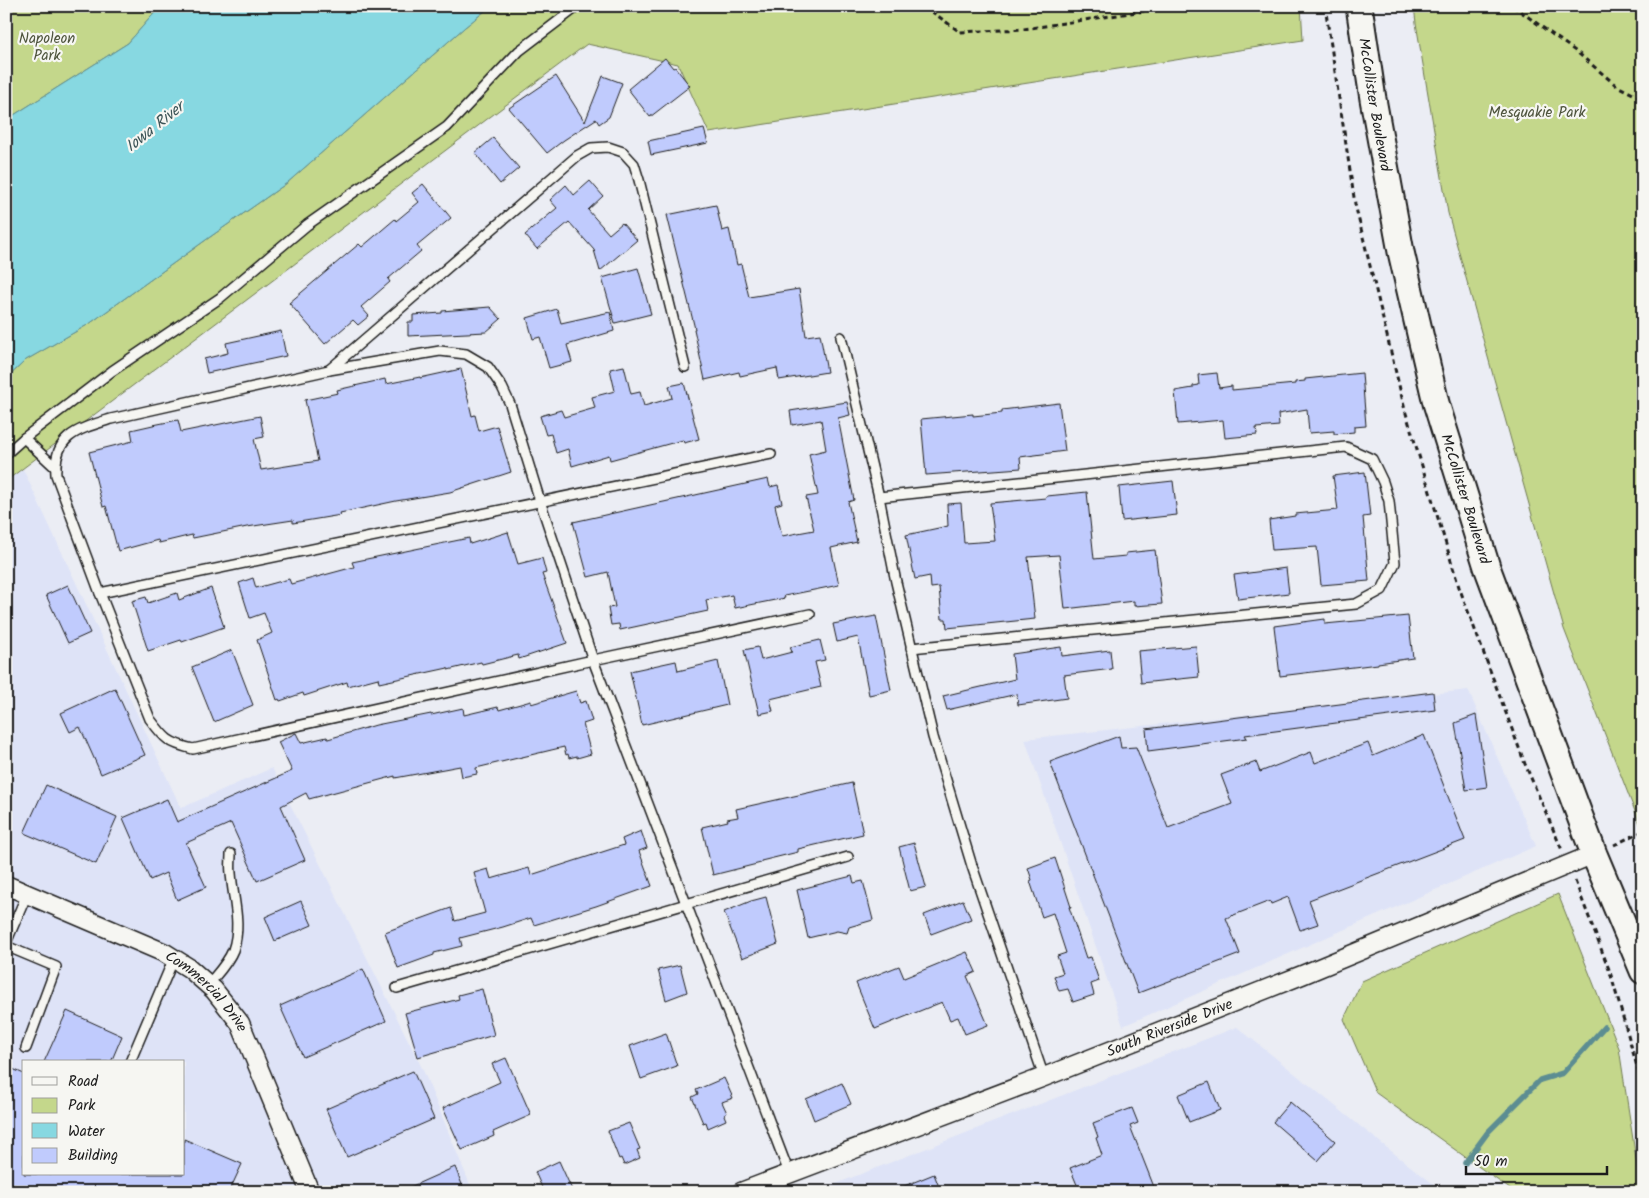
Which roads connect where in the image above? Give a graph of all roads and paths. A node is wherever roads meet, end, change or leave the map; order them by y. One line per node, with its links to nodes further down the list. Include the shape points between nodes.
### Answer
1 (578, 6): 10 (lane, via 519,51 447,127 307,226 220,298 112,371)
2 (924, 6): 3 (path, via 960,32 1024,29)
3 (1178, 6)
4 (1359, 6): 22 (main road, McCollister Boulevard, via 1401,252 1436,403 1487,567)
5 (1513, 6): 6 (path, via 1617,86)
6 (1643, 99)
7 (841, 337): 14 (lane)
8 (685, 367): 9 (lane, via 634,164 623,152 608,146 591,148 577,156)
9 (329, 370): 13 (lane, via 111,419 79,430 60,448); 15 (lane, via 440,351 466,354 488,367 510,404)
10 (24, 438): 11 (lane); 13 (lane)
11 (6, 454)
12 (771, 454): 15 (lane)
13 (56, 468): 16 (lane)
14 (879, 497): 18 (lane); 18 (lane, via 1346,447 1372,459 1389,501 1395,563 1382,590 1356,604)
15 (540, 501): 16 (lane); 19 (lane)
16 (100, 593): 19 (lane, via 150,719 174,744 193,749)
17 (810, 614): 19 (lane)
18 (911, 648): 34 (lane, via 933,736 972,866)
19 (593, 660): 26 (lane)
20 (1643, 831): 22 (path)
21 (231, 854): 30 (lane, via 237,934 233,952)
22 (1594, 854): 29 (main road, McCollister Boulevard); 34 (street, South Riverside Drive, via 1302,976)
23 (848, 857): 26 (lane)
24 (6, 885): 25 (street, Commercial Drive)
25 (27, 894): 27 (lane); 28 (street, Commercial Drive)
26 (686, 904): 31 (lane); 35 (lane)
27 (6, 945): 32 (lane, via 56,968)
28 (174, 958): 30 (street, Commercial Drive); 33 (lane)
29 (1643, 971)
30 (208, 985): 36 (street, Commercial Drive, via 240,1023)
31 (397, 988)
32 (26, 1048)
33 (131, 1060)
34 (1044, 1077): 35 (street, South Riverside Drive)
35 (789, 1173): 37 (street, South Riverside Drive)
36 (310, 1192)
37 (741, 1192)

